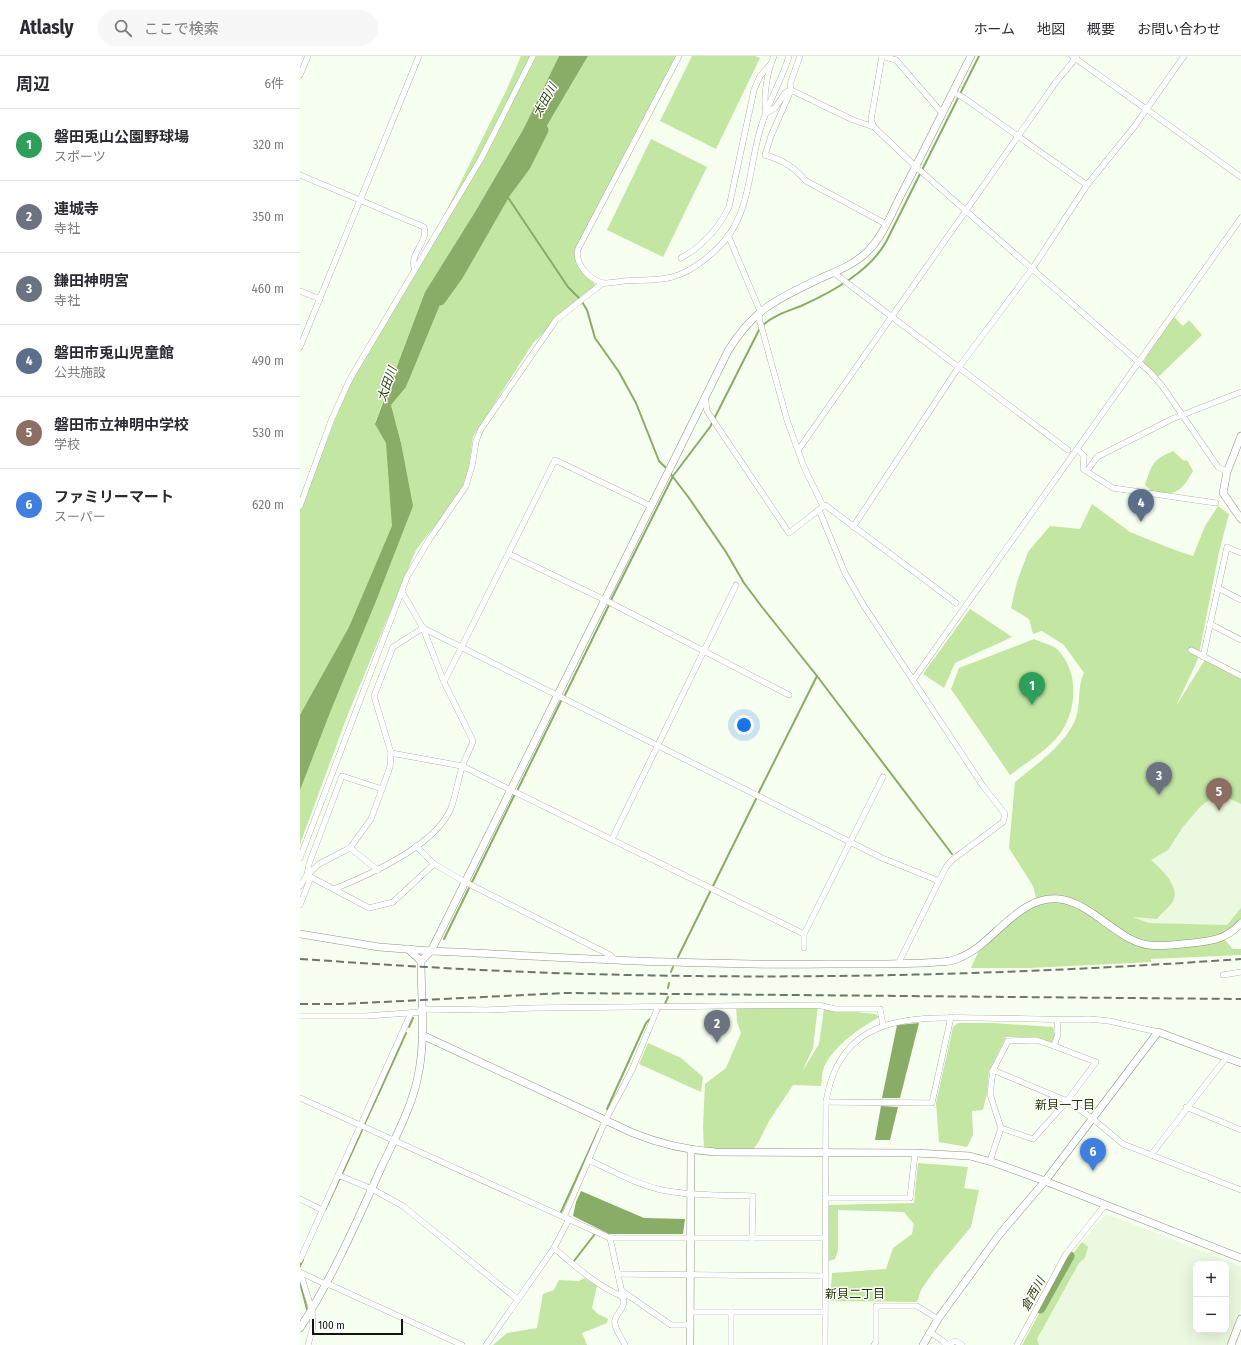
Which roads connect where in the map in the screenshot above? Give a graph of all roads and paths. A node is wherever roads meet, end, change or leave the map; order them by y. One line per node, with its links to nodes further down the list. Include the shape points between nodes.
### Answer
1 (308, 56): 13 (street)
2 (420, 56): 25 (street)
3 (534, 56): 32 (street, via 482,157)
4 (680, 56): 34 (street, via 578,249 579,261 585,271)
5 (774, 56): 12 (street)
6 (790, 56): 18 (street)
7 (800, 56): 14 (street, via 790,84)
8 (882, 56): 17 (street, via 896,60); 19 (street, via 871,120)
9 (971, 56): 15 (street)
10 (1184, 56): 16 (street)
11 (1075, 57): 16 (street); 20 (street)
12 (771, 64): 18 (street, via 764,103); 30 (street, via 760,76 754,90 729,207 722,222 708,238 694,251)
13 (300, 75)
14 (791, 90): 18 (street); 19 (street); 28 (street, via 765,155 783,160 806,181)
15 (953, 92): 17 (street); 20 (street)
16 (1146, 109): 23 (street); 24 (street)
17 (942, 113): 21 (street)
18 (766, 114): 29 (street, via 755,146 741,210)
19 (874, 128): 21 (street)
20 (1019, 137): 24 (street); 26 (street)
21 (916, 167): 26 (street); 28 (street)
22 (300, 175): 25 (street)
23 (1241, 177)
24 (1086, 185): 31 (street)
25 (360, 201): 32 (street, via 424,227 424,238 415,253); 36 (street)
26 (966, 210): 31 (street); 38 (street)
27 (1241, 218): 40 (street)
28 (886, 224): 33 (street, via 867,252)
29 (728, 235): 34 (street, via 706,258 687,271 672,277); 37 (street)
30 (681, 258)
31 (1032, 269): 40 (street); 41 (street)
32 (415, 270): 52 (street, via 350,379 331,421)
33 (834, 273): 37 (street, via 783,296); 38 (street)
34 (603, 283): 61 (street, via 556,320 489,417 476,441 466,486 425,546 407,577)
35 (300, 291): 36 (street)
36 (320, 299): 39 (street)
37 (760, 311): 43 (street, via 735,339); 46 (street, via 759,318 775,381)
38 (892, 318): 41 (street); 46 (street)
39 (300, 347)
40 (1139, 362): 44 (street, via 1163,387); 47 (street)
41 (959, 368): 48 (street); 56 (street)
42 (1241, 392): 44 (street)
43 (705, 396): 53 (street); 54 (street, via 707,411 789,533)
44 (1183, 416): 49 (street, via 1172,419 1097,457); 50 (street, via 1218,467)
45 (1241, 436): 50 (street)
46 (799, 449): 54 (street)
47 (1077, 449): 49 (street, via 1084,456 1083,469); 73 (street)
48 (1068, 450)
49 (1087, 471): 51 (street, via 1113,488)
50 (1227, 472): 55 (street, via 1223,494)
51 (1216, 503)
52 (300, 506)
53 (651, 506): 58 (street, via 555,460); 62 (street)
54 (821, 508): 56 (street, via 825,505); 73 (street, via 845,573)
55 (1241, 519)
56 (853, 527): 64 (street)
57 (1241, 553): 60 (street, via 1227,547)
58 (509, 554): 62 (street); 68 (street)
59 (736, 585): 70 (street)
60 (1218, 588): 63 (street); 65 (street)
61 (402, 592): 66 (street); 87 (street)
62 (605, 600): 70 (street); 75 (street)
63 (1241, 600)
64 (956, 603)
65 (1210, 624): 67 (street); 71 (street)
66 (423, 628): 68 (street); 74 (street); 78 (street, via 393,647 374,696)
67 (1241, 640)
68 (462, 647): 74 (street); 75 (street)
69 (1191, 650): 71 (street)
70 (704, 652): 76 (street); 77 (street)
71 (1203, 657): 72 (street)
72 (1241, 676)
73 (913, 680): 91 (street, via 983,786 1005,814 1003,822 952,860)
74 (444, 682): 79 (street, via 473,742)
75 (558, 695): 77 (street); 82 (street)
76 (789, 696)
77 (658, 745): 83 (street); 84 (street)
78 (391, 753): 79 (street); 81 (street, via 390,767)
79 (462, 766): 82 (street); 85 (street, via 451,809 438,828)
80 (883, 777): 84 (street)
81 (382, 789): 86 (street, via 371,819); 90 (street, via 342,776 309,864)
82 (512, 789): 83 (street); 92 (street)
83 (612, 839): 98 (street)
84 (851, 842): 91 (street, via 882,858); 98 (street)
85 (416, 846): 88 (street); 89 (street)
86 (350, 848): 89 (street); 90 (street, via 320,864)
87 (300, 858)
88 (434, 864): 92 (street); 94 (street, via 392,902 369,908)
89 (378, 870): 94 (street)
90 (309, 876): 93 (street); 94 (street); 95 (street)
91 (939, 881): 104 (street)
92 (465, 882): 101 (street); 102 (street, via 610,955)
93 (300, 886)
94 (334, 889)
95 (300, 905)
96 (1241, 923): 104 (street, via 1224,938 1150,946 1128,937 1081,906 1068,900 1047,898 1026,907 959,958 939,962)
97 (300, 934): 100 (street, via 379,947)
98 (804, 934): 99 (street)
99 (804, 948)
100 (408, 949): 101 (street); 103 (street)
101 (431, 952): 102 (street); 103 (street)
102 (615, 960): 104 (street, via 747,965)
103 (421, 961): 108 (street)
104 (898, 964)
105 (1241, 972): 106 (street)
106 (1223, 975)
107 (658, 1007): 108 (street); 113 (street, via 818,1005 835,1009 880,1009); 125 (street, via 632,1070)
108 (422, 1011): 109 (street); 115 (street)
109 (411, 1013): 110 (street); 126 (street)
110 (300, 1016)
111 (951, 1017): 112 (street); 113 (street, via 904,1020); 122 (street, via 932,1102)
112 (1057, 1020): 114 (street, via 1109,1021); 116 (street, via 1058,1034)
113 (883, 1025): 122 (street, via 855,1042 839,1060 830,1080)
114 (1158, 1032): 117 (street); 124 (street)
115 (422, 1035): 125 (street); 129 (street, via 416,1086)
116 (1054, 1046): 119 (street, via 1036,1040 1008,1041); 121 (street, via 1096,1062)
117 (1226, 1058): 118 (street); 123 (street)
118 (1241, 1063)
119 (993, 1070): 121 (street); 127 (street, via 990,1094)
120 (300, 1098): 126 (street)
121 (1067, 1101): 124 (street); 127 (street, via 1033,1139)
122 (826, 1102): 131 (street)
123 (1186, 1107): 128 (street); 133 (street)
124 (1093, 1119): 133 (street, via 1123,1144); 137 (street)
125 (606, 1120): 130 (street, via 649,1140); 134 (street)
126 (360, 1125): 129 (street); 136 (street)
127 (1002, 1128): 135 (street)
128 (1241, 1130)
129 (394, 1141): 138 (street); 145 (street)
130 (690, 1150): 131 (street); 140 (street)
131 (827, 1153): 132 (street); 141 (street)
132 (915, 1153): 135 (street, via 954,1154); 141 (street, via 910,1198)
133 (1151, 1155): 139 (street)
134 (588, 1160): 140 (street, via 634,1181); 145 (street)
135 (990, 1162): 137 (street)
136 (338, 1175): 138 (street); 144 (street)
137 (1045, 1181): 143 (street); 165 (street, via 999,1235)
138 (372, 1189): 157 (street); 160 (street, via 403,1206)
139 (1241, 1190)
140 (690, 1194): 146 (street); 148 (street, via 754,1196)
141 (825, 1198): 149 (street)
142 (300, 1199): 144 (street)
143 (1105, 1205): 151 (street); 181 (street, via 1066,1254)
144 (322, 1210): 152 (street)
145 (567, 1218): 147 (street); 150 (street)
146 (690, 1237): 147 (street); 148 (street); 155 (street)
147 (610, 1238): 154 (street)
148 (752, 1238): 149 (street)
149 (825, 1238): 156 (street)
150 (554, 1248): 159 (street, via 586,1274); 160 (street)
151 (1241, 1258)
152 (300, 1260)
153 (300, 1272): 157 (street); 161 (street)
154 (618, 1274): 155 (street); 158 (street)
155 (690, 1275): 156 (street); 162 (street)
156 (825, 1276): 164 (street)
157 (327, 1284): 161 (street); 171 (street)
158 (622, 1291): 159 (street); 167 (street, via 671,1325)
159 (624, 1297): 173 (street, via 623,1309 615,1324)
160 (518, 1299): 172 (street)
161 (312, 1310): 168 (street); 170 (street, via 313,1327)
162 (690, 1312): 163 (street); 167 (street)
163 (731, 1312): 164 (street); 175 (street)
164 (825, 1312): 176 (street)
165 (938, 1319): 169 (street); 177 (street, via 917,1306 876,1306)
166 (1241, 1319): 182 (street)
167 (690, 1325): 174 (street)
168 (300, 1328)
169 (930, 1332): 178 (street); 179 (street)
170 (308, 1345)
171 (462, 1345)
172 (486, 1345)
173 (625, 1345)
174 (690, 1345)
175 (731, 1345)
176 (825, 1345)
177 (874, 1345)
178 (923, 1345)
179 (947, 1345): 180 (street, via 955,1341)
180 (962, 1345)
181 (1016, 1345)
182 (1231, 1345)

